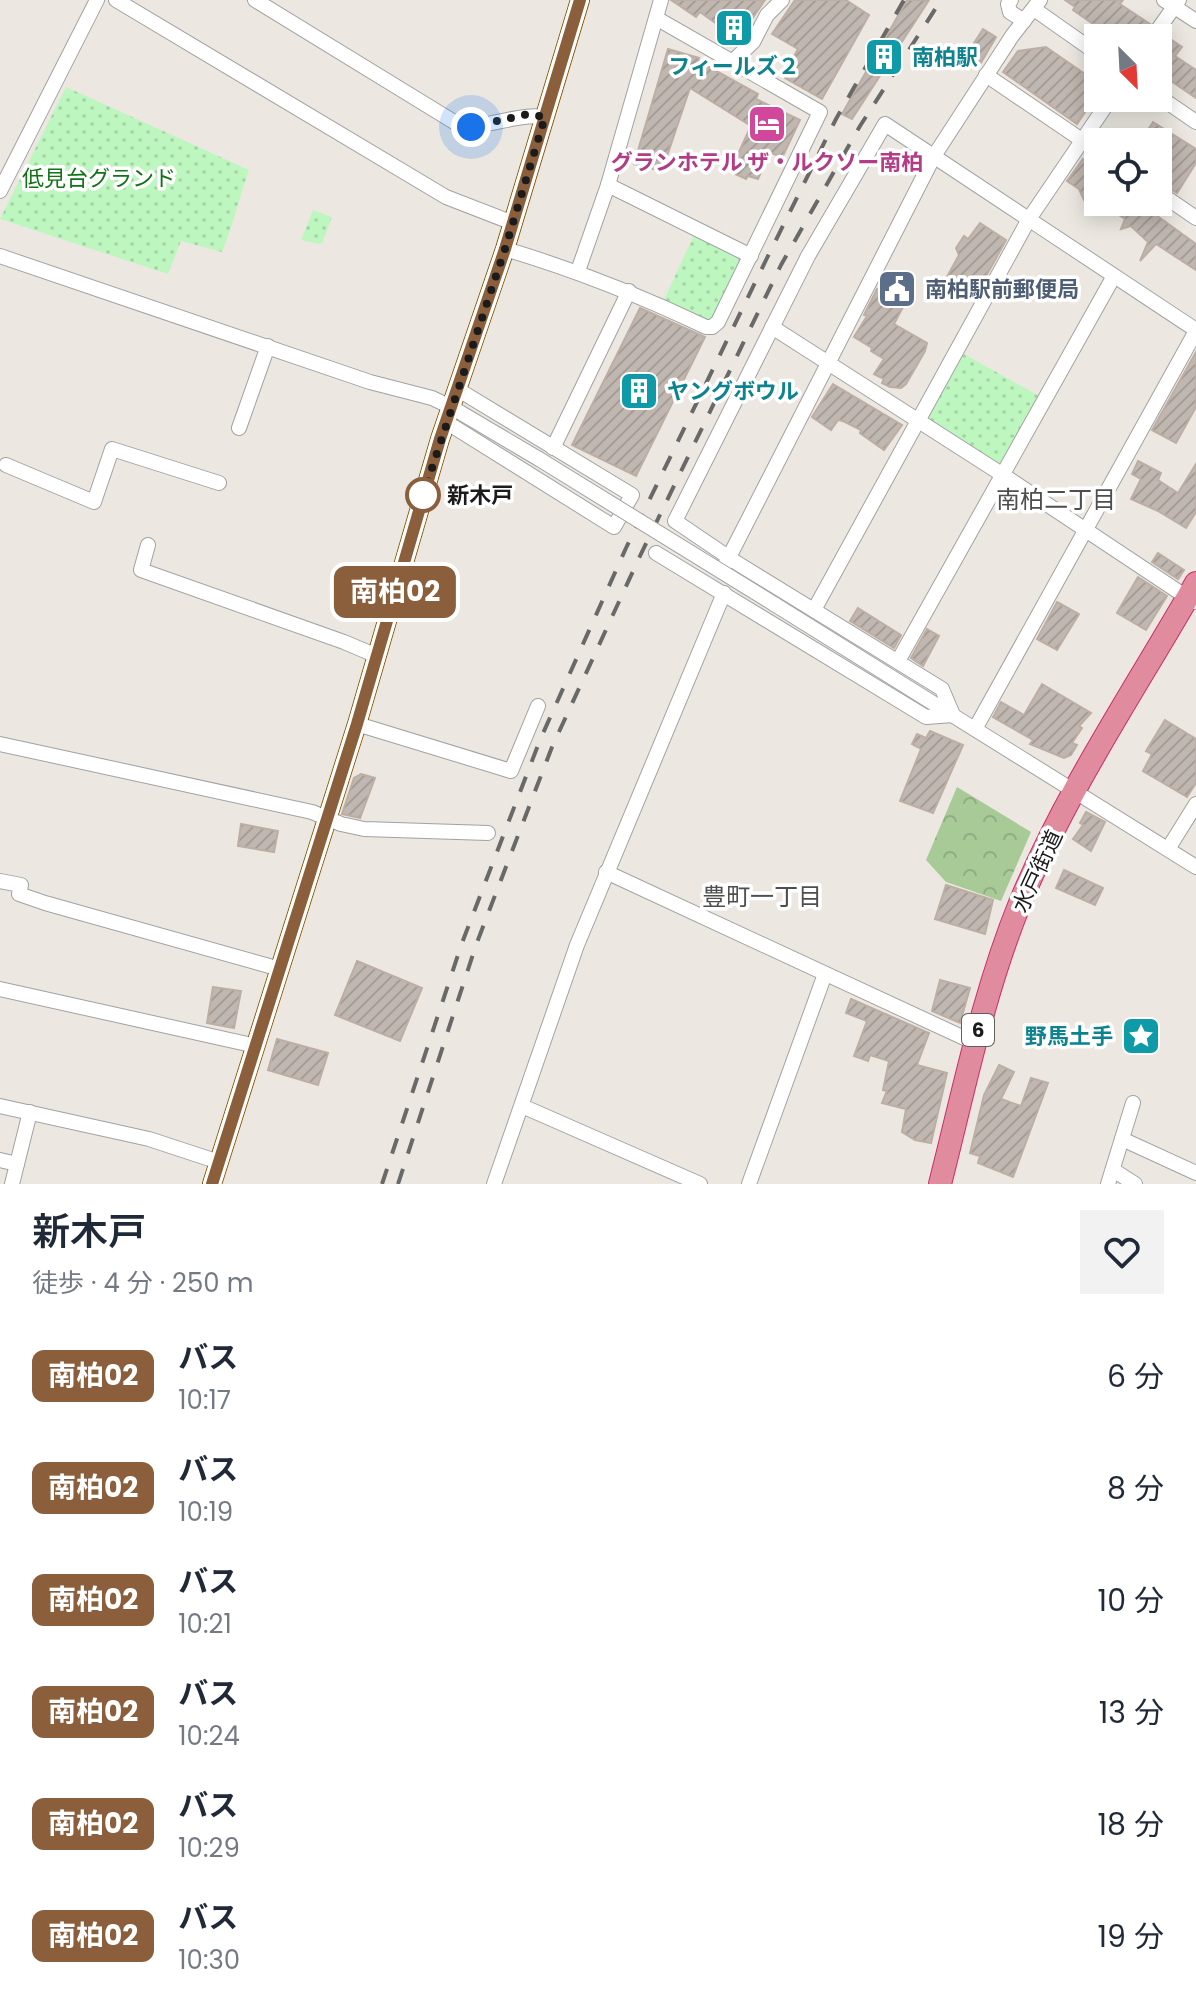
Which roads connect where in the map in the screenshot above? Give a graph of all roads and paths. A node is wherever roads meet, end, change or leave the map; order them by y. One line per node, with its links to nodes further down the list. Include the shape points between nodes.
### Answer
1 (97, 0): 24 (street)
2 (116, 0): 28 (street, via 446,197)
3 (255, 0): 19 (street, via 459,125 528,114)
4 (580, 0): 19 (main road)
5 (661, 0): 10 (street)
6 (782, 0): 15 (street)
7 (1011, 0): 11 (street, via 1010,12)
8 (1172, 2): 12 (street); 13 (street)
9 (1037, 4): 11 (street); 14 (street)
10 (656, 18): 15 (street); 23 (street)
11 (1024, 21): 16 (street)
12 (1196, 21)
13 (1160, 24)
14 (1084, 43)
15 (732, 62): 31 (street, via 820,112)
16 (986, 75): 21 (street); 22 (street)
17 (1172, 106): 20 (street)
18 (1102, 112): 21 (street)
19 (545, 117): 28 (main road)
20 (1196, 122)
21 (1082, 141): 27 (street)
22 (934, 156): 27 (street); 35 (street, via 885,124); 38 (street)
23 (608, 185): 31 (street); 32 (street)
24 (0, 191)
25 (1172, 202): 26 (street)
26 (1196, 218)
27 (1029, 219): 33 (street); 40 (street)
28 (513, 223): 29 (main road)
29 (505, 249): 32 (street); 39 (main road)
30 (0, 256): 37 (street)
31 (751, 256): 34 (street, via 712,327)
32 (578, 271): 34 (street)
33 (1114, 276): 36 (street); 44 (street)
34 (629, 291): 42 (street)
35 (772, 327): 38 (street); 50 (street, via 675,521)
36 (1196, 330): 47 (street)
37 (268, 346): 39 (street); 41 (street)
38 (828, 364): 40 (street); 50 (street)
39 (451, 406): 42 (street); 46 (street); 54 (main road); 57 (street, bridge)
40 (919, 421): 44 (street); 53 (street)
41 (239, 428)
42 (556, 451): 46 (street); 46 (street, via 632,495 614,527)
43 (6, 465): 45 (street, via 94,502 112,449)
44 (1003, 475): 47 (street); 55 (street)
45 (219, 483)
46 (544, 483)
47 (1087, 530): 52 (street); 59 (street)
48 (148, 545): 54 (street, via 141,570)
49 (656, 553): 51 (street)
50 (729, 558): 51 (street); 53 (street)
51 (719, 590): 57 (street, via 926,717); 67 (street)
52 (1193, 595): 61 (highway, 水戸街道 / 6)
53 (814, 610): 55 (street)
54 (377, 656): 58 (main road)
55 (898, 661): 57 (street, via 942,689)
56 (538, 706): 58 (street, via 511,771)
57 (953, 715): 59 (street)
58 (357, 724): 63 (main road)
59 (975, 729): 61 (street)
60 (0, 744): 63 (street)
61 (1075, 793): 65 (street); 72 (highway, 水戸街道 / 6, via 1019,906)
62 (1196, 804): 65 (street)
63 (327, 819): 64 (street, via 364,829); 69 (main road)
64 (488, 833)
65 (1168, 849): 66 (street)
66 (1196, 867)
67 (606, 872): 70 (street); 76 (street)
68 (0, 881): 69 (street, via 21,885 19,894 45,903)
69 (280, 969): 73 (main road)
70 (825, 974): 72 (street); 88 (street)
71 (0, 989): 73 (street)
72 (975, 1043): 89 (highway, 水戸街道 / 6)
73 (256, 1046): 80 (main road)
74 (1133, 1103): 78 (street)
75 (0, 1106): 77 (street)
76 (522, 1106): 86 (street); 87 (street)
77 (30, 1112): 80 (street, via 149,1139); 81 (street)
78 (1122, 1139): 82 (street); 83 (street)
79 (0, 1160): 81 (street)
80 (219, 1162): 85 (main road)
81 (17, 1164): 84 (street)
82 (1196, 1173)
83 (1110, 1177): 90 (street)
84 (12, 1184)
85 (212, 1184)
86 (494, 1184)
87 (700, 1184)
88 (749, 1184)
89 (940, 1184)
90 (1135, 1184)

